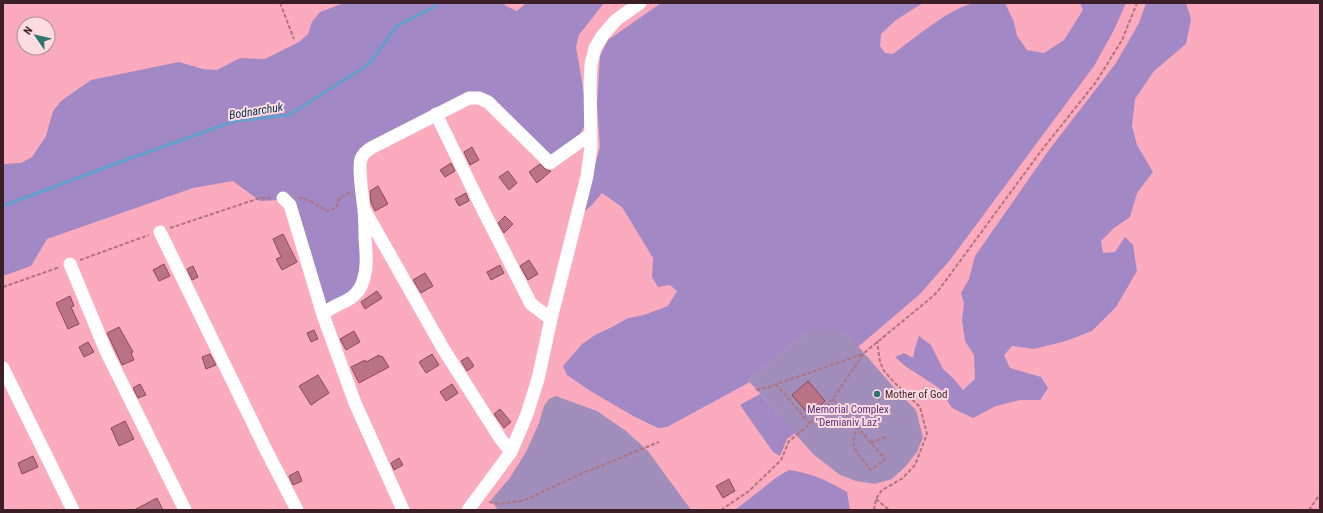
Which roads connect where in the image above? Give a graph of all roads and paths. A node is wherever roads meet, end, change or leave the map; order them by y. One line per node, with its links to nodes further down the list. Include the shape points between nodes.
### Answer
1 (280, 3): 4 (path)
2 (640, 3): 6 (street, via 616,20 595,48 591,64)
3 (1137, 3): 16 (path, via 1122,40 1096,82 1041,151 938,291)
4 (294, 39)
5 (436, 114): 6 (street, via 469,98 479,98 488,102 550,163); 10 (street, via 364,154 360,161); 15 (street, via 531,304)
6 (591, 134): 15 (street, via 587,176)
7 (340, 197): 9 (path, via 336,208 327,211)
8 (283, 198): 11 (path, via 260,198); 14 (street, via 290,205)
9 (312, 202)
10 (364, 209): 14 (street, via 366,267 363,281 351,298); 27 (street, via 444,350)
11 (160, 232): 12 (path); 33 (street)
12 (70, 264): 13 (path); 32 (street, via 106,351)
13 (3, 287)
14 (322, 315): 34 (street, via 355,404)
15 (551, 319): 27 (street, via 538,379)
16 (877, 341): 17 (path); 30 (path, via 884,371 920,407 927,434 915,465 902,478 882,490)
17 (864, 353): 19 (path); 21 (path)
18 (3, 368): 31 (street)
19 (776, 384): 20 (path); 22 (path)
20 (756, 390)
21 (833, 399): 22 (path); 23 (path)
22 (810, 424): 36 (path, via 789,441 781,460 749,491)
23 (858, 428): 26 (path); 26 (path, via 853,439 855,450 871,470 885,459)
24 (888, 436): 26 (path)
25 (659, 442): 29 (path, via 525,500 500,504)
26 (872, 444)
27 (511, 452): 29 (street)
28 (1320, 494): 39 (path)
29 (477, 499): 35 (street)
30 (876, 499): 37 (path); 38 (path)
31 (73, 510)
32 (185, 510)
33 (297, 510)
34 (403, 510)
35 (468, 510)
36 (720, 510)
37 (874, 510)
38 (889, 510)
39 (1309, 510)

